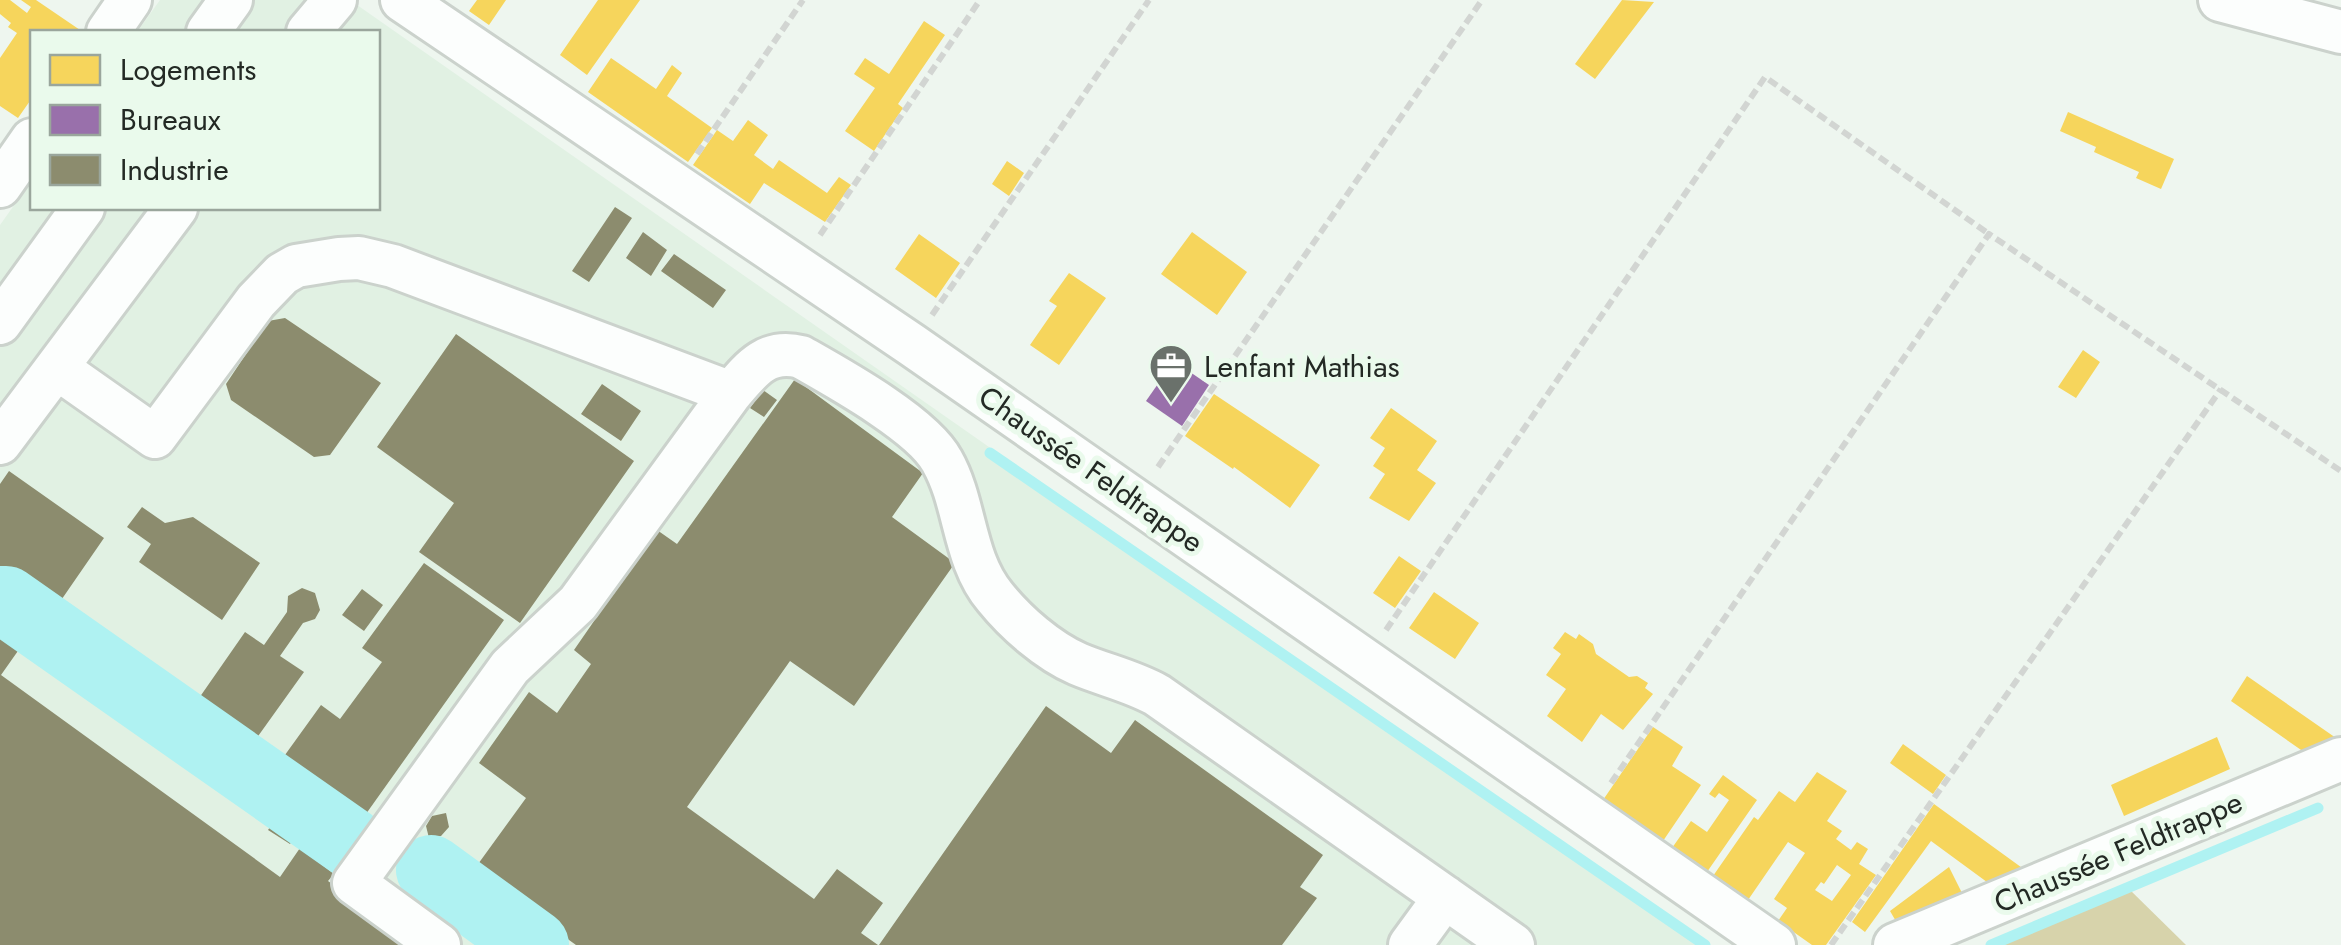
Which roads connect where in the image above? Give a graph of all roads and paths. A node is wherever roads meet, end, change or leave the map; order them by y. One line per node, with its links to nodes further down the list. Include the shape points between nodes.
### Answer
1 (130, 0): 11 (street)
2 (231, 0): 12 (street)
3 (335, 0): 13 (street)
4 (402, 0): 10 (street, Chaussée Feldtrappe)
5 (804, 0): 16 (path)
6 (980, 0): 21 (path)
7 (1149, 0): 23 (path)
8 (1482, 0): 29 (path)
9 (2220, 0): 14 (street)
10 (462, 15): 16 (street, Chaussée Feldtrappe)
11 (109, 30)
12 (209, 30)
13 (310, 30)
14 (2341, 32)
15 (30, 143): 17 (street)
16 (676, 184): 21 (street, Chaussée Feldtrappe)
17 (0, 186)
18 (82, 210): 22 (street)
19 (175, 210): 24 (street)
20 (1989, 234): 25 (path); 30 (path, via 1766,77); 32 (path)
21 (798, 267): 23 (street, Chaussée Feldtrappe)
22 (0, 324)
23 (912, 344): 29 (street, Chaussée Feldtrappe)
24 (57, 368): 26 (street, via 155,437 268,284 296,266 359,258); 27 (street)
25 (2221, 389): 28 (path); 38 (path)
26 (731, 393): 33 (street, via 764,359 789,354 913,429 943,462 985,584 1010,614 1059,654 1157,695); 34 (street, via 578,603 510,668 354,883)
27 (0, 443)
28 (2341, 471)
29 (1136, 500): 30 (street, Chaussée Feldtrappe)
30 (1366, 660): 32 (street, Chaussée Feldtrappe)
31 (2341, 758): 39 (street, Chaussée Feldtrappe)
32 (1587, 816): 37 (street, Chaussée Feldtrappe)
33 (1445, 898): 35 (street); 36 (street)
34 (440, 945)
35 (1410, 945)
36 (1512, 945)
37 (1774, 945)
38 (1831, 945)
39 (1896, 945)

